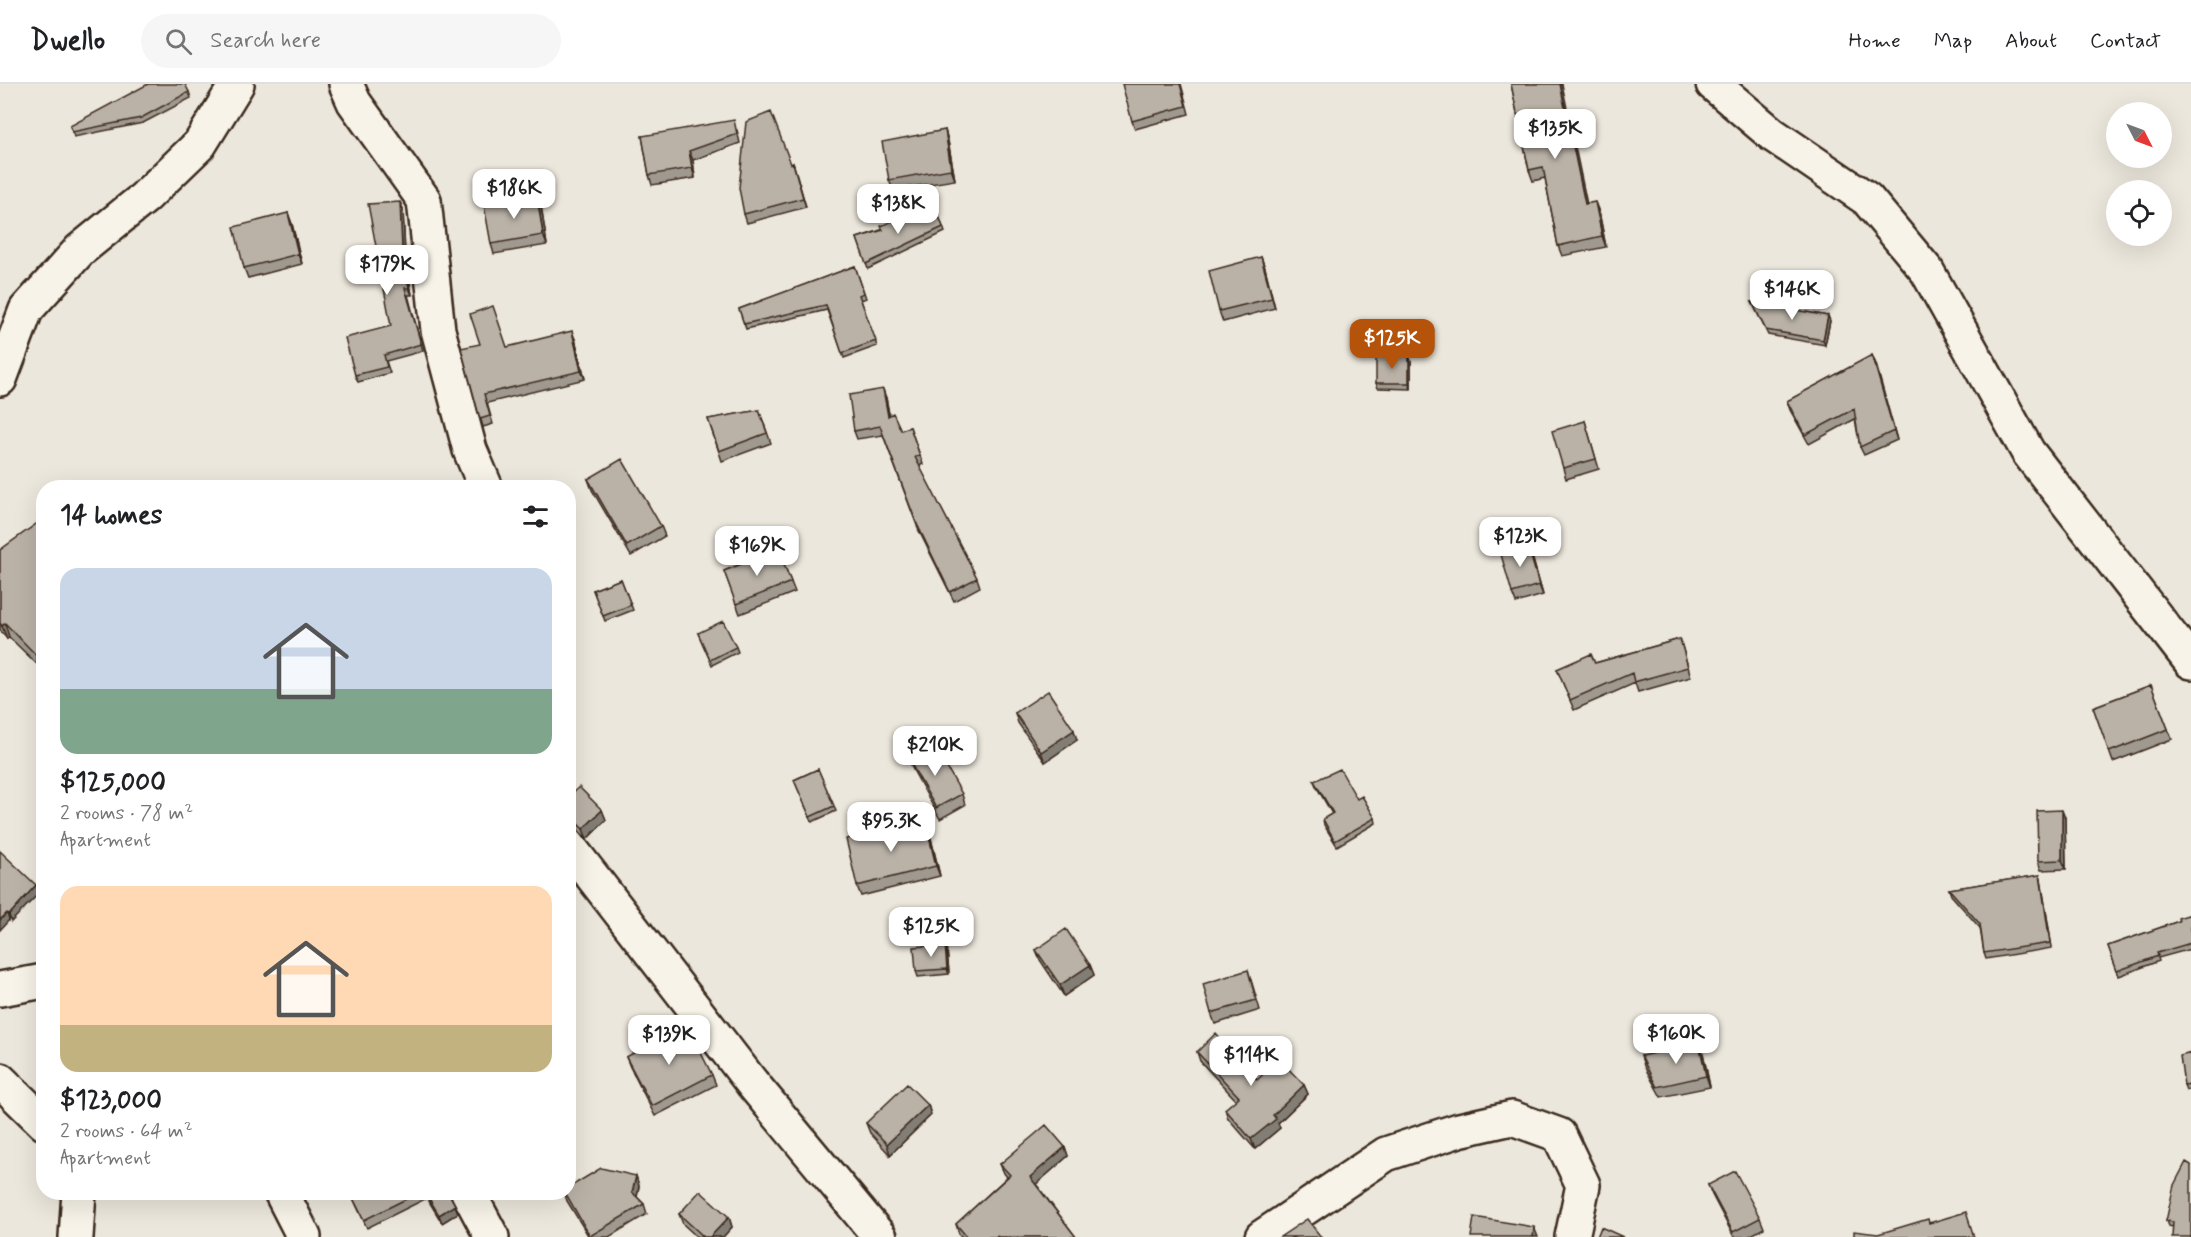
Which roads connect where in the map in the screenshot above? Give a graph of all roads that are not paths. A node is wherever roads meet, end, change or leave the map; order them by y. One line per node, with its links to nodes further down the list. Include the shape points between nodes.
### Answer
1 (237, 84): 4 (street, via 200,144 144,198 80,250 26,310)
2 (346, 84): 5 (street, via 354,102 424,200 438,330 470,450)
3 (1713, 84): 6 (street, via 1773,135 1867,199 1927,271 2028,452)
4 (0, 379)
5 (483, 480)
6 (2191, 662)
7 (576, 855): 18 (street, via 752,1083)
8 (36, 982): 9 (street)
9 (0, 989)
10 (0, 1080): 11 (street)
11 (36, 1116)
12 (78, 1200): 15 (street)
13 (284, 1200): 16 (street)
14 (472, 1200): 17 (street)
15 (76, 1237)
16 (304, 1237)
17 (492, 1237)
18 (880, 1237)
19 (1262, 1237): 20 (street, via 1386,1154 1459,1130 1512,1118 1558,1135 1583,1185)
20 (1572, 1237)

